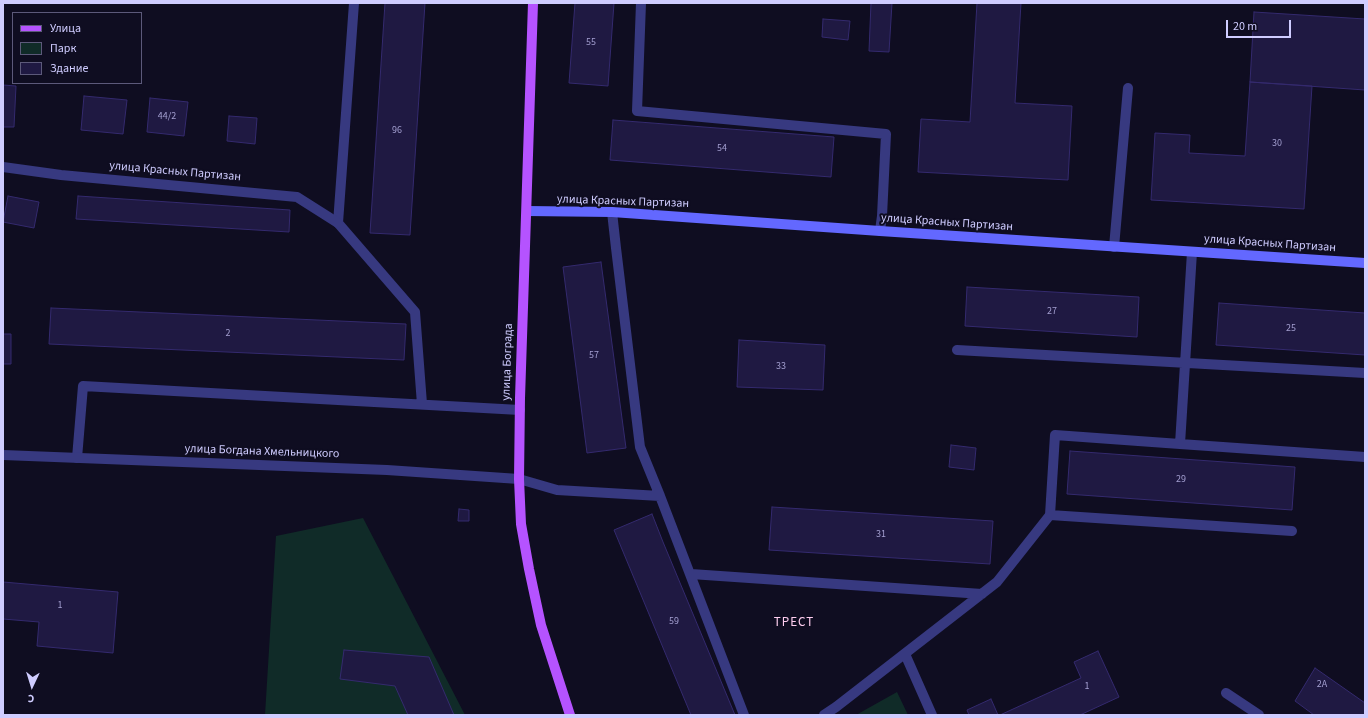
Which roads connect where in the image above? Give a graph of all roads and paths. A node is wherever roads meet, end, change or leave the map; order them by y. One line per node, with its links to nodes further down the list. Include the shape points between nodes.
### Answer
1 (354, 3): 8 (street)
2 (533, 3): 6 (main road, улица Бограда)
3 (641, 3): 9 (street, via 637,110 886,134)
4 (1128, 88): 10 (street)
5 (3, 167): 8 (street, улица Красных Партизан, via 61,175 297,197)
6 (527, 212): 7 (main road, улица Красных Партизан); 17 (main road, улица Бограда)
7 (612, 212): 9 (main road, улица Красных Партизан); 23 (street, via 640,447)
8 (338, 223): 16 (street, улица Красных Партизан, via 415,312)
9 (880, 231): 10 (main road, улица Красных Партизан)
10 (1114, 247): 11 (main road, улица Красных Партизан)
11 (1192, 252): 12 (main road, улица Красных Партизан); 14 (street)
12 (1365, 263)
13 (957, 350): 14 (street)
14 (1185, 363): 15 (street); 18 (street)
15 (1365, 373)
16 (422, 404): 17 (street); 21 (street, via 83,386)
17 (520, 410): 22 (main road, улица Бограда)
18 (1180, 444): 20 (street); 24 (street, via 1055,436)
19 (3, 455): 21 (street, улица Богдана Хмельницкого)
20 (1365, 457)
21 (77, 458): 22 (street, улица Богдана Хмельницкого, via 388,470)
22 (519, 479): 23 (street, улица Богдана Хмельницкого, via 557,490); 30 (main road, улица Бограда, via 521,524 536,604)
23 (660, 496): 26 (street)
24 (1050, 515): 25 (street); 27 (street, via 997,582)
25 (1292, 531)
26 (691, 574): 27 (street); 31 (street)
27 (982, 594): 28 (street)
28 (905, 654): 32 (street); 33 (street)
29 (1226, 693): 34 (street)
30 (570, 715)
31 (744, 715)
32 (824, 715)
33 (932, 715)
34 (1259, 715)

